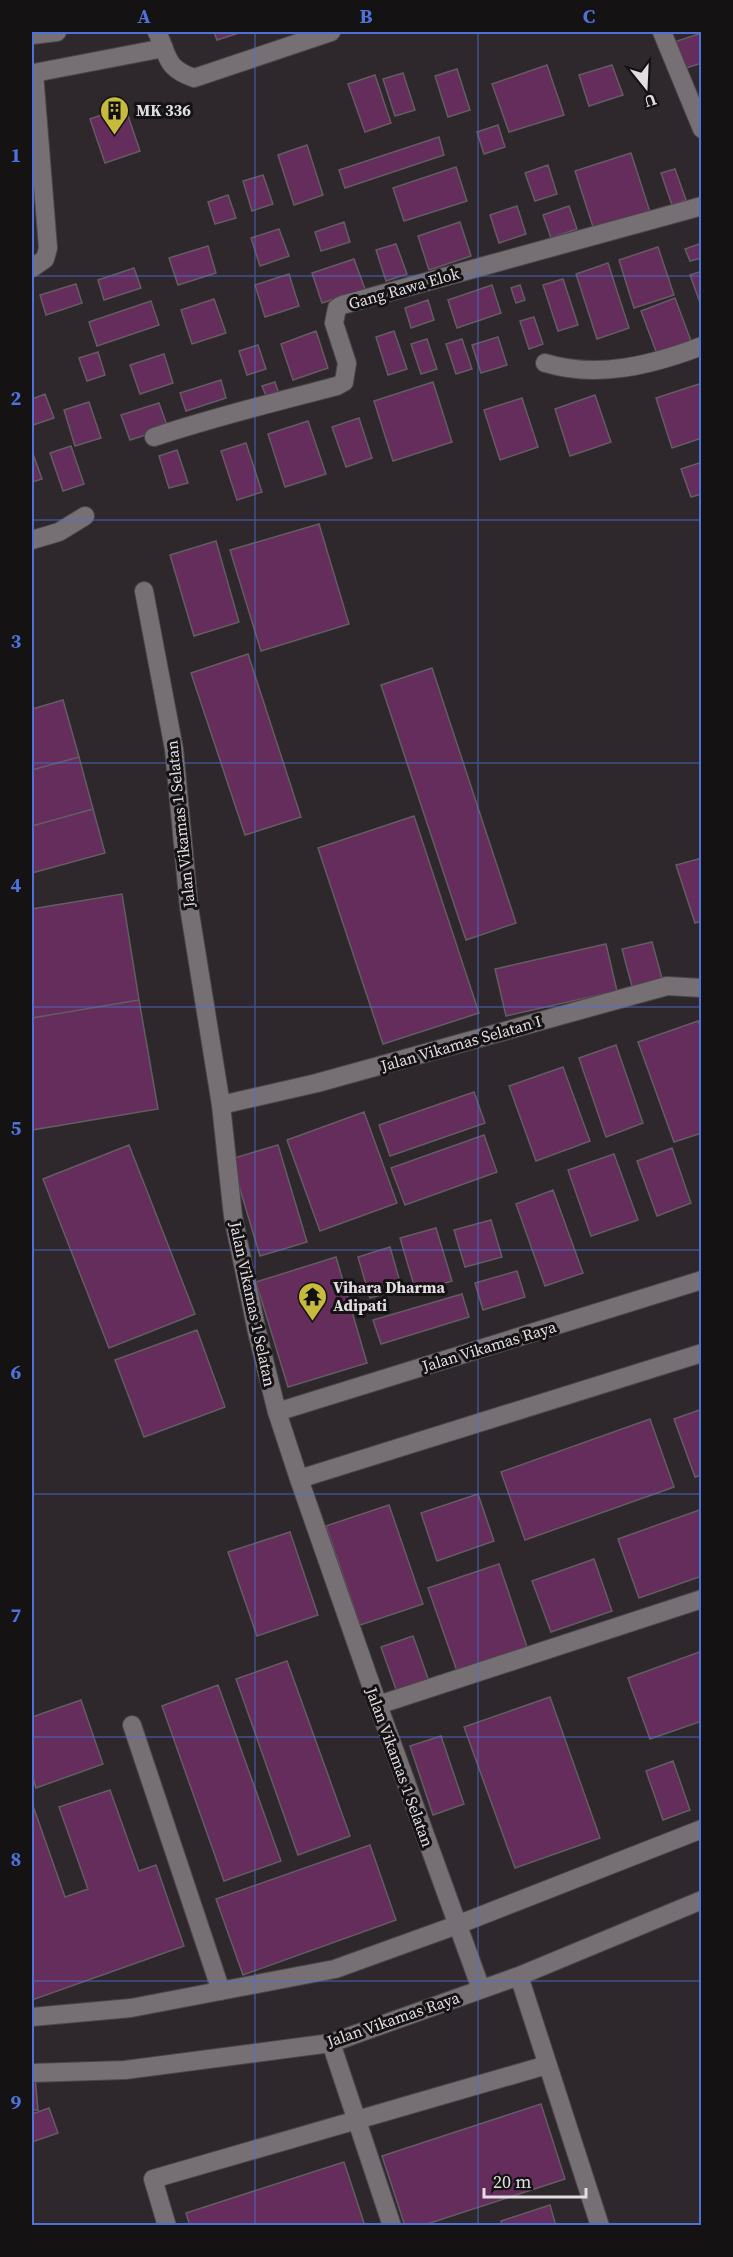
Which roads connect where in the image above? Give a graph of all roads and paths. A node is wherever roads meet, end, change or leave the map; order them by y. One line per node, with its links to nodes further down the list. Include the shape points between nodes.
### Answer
1 (57, 32): 4 (street)
2 (332, 32): 5 (street, via 194,78 172,67)
3 (662, 32): 7 (street)
4 (32, 35)
5 (161, 40): 6 (street)
6 (33, 73): 9 (street, via 48,248 45,259)
7 (702, 129)
8 (702, 206): 12 (street, Gang Rawa Elok, via 342,305 337,308 334,323 347,363 344,382)
9 (32, 268)
10 (702, 346): 11 (street, via 668,359 606,371)
11 (545, 363)
12 (154, 437)
13 (85, 516): 14 (street, via 59,532)
14 (32, 540)
15 (144, 591): 17 (street, Jalan Vikamas 1 Selatan, via 174,749 189,907)
16 (702, 988): 17 (street, Jalan Vikamas Selatan I, via 667,986 317,1083)
17 (221, 1105): 20 (street, Jalan Vikamas 1 Selatan, via 233,1216)
18 (702, 1280): 20 (street, Jalan Vikamas Raya)
19 (702, 1353): 21 (street)
20 (277, 1412): 21 (street, Jalan Vikamas 1 Selatan)
21 (297, 1471): 23 (street, Jalan Vikamas 1 Selatan)
22 (702, 1599): 23 (street)
23 (378, 1705): 27 (street, Jalan Vikamas 1 Selatan)
24 (132, 1725): 30 (street)
25 (702, 1829): 27 (street)
26 (702, 1900): 28 (street, Jalan Vikamas Raya)
27 (457, 1925): 29 (street, Jalan Vikamas 1 Selatan); 30 (street, via 335,1969)
28 (519, 1976): 29 (street, Jalan Vikamas Raya); 33 (street)
29 (482, 1989): 32 (street, Jalan Vikamas Raya)
30 (221, 1990): 31 (street, via 131,2008)
31 (32, 2017)
32 (331, 2043): 34 (street, Jalan Vikamas Raya, via 125,2070); 35 (street)
33 (548, 2065): 35 (street); 38 (street)
34 (32, 2073)
35 (358, 2121): 36 (street, via 153,2179); 37 (street)
36 (167, 2226)
37 (392, 2226)
38 (600, 2226)

